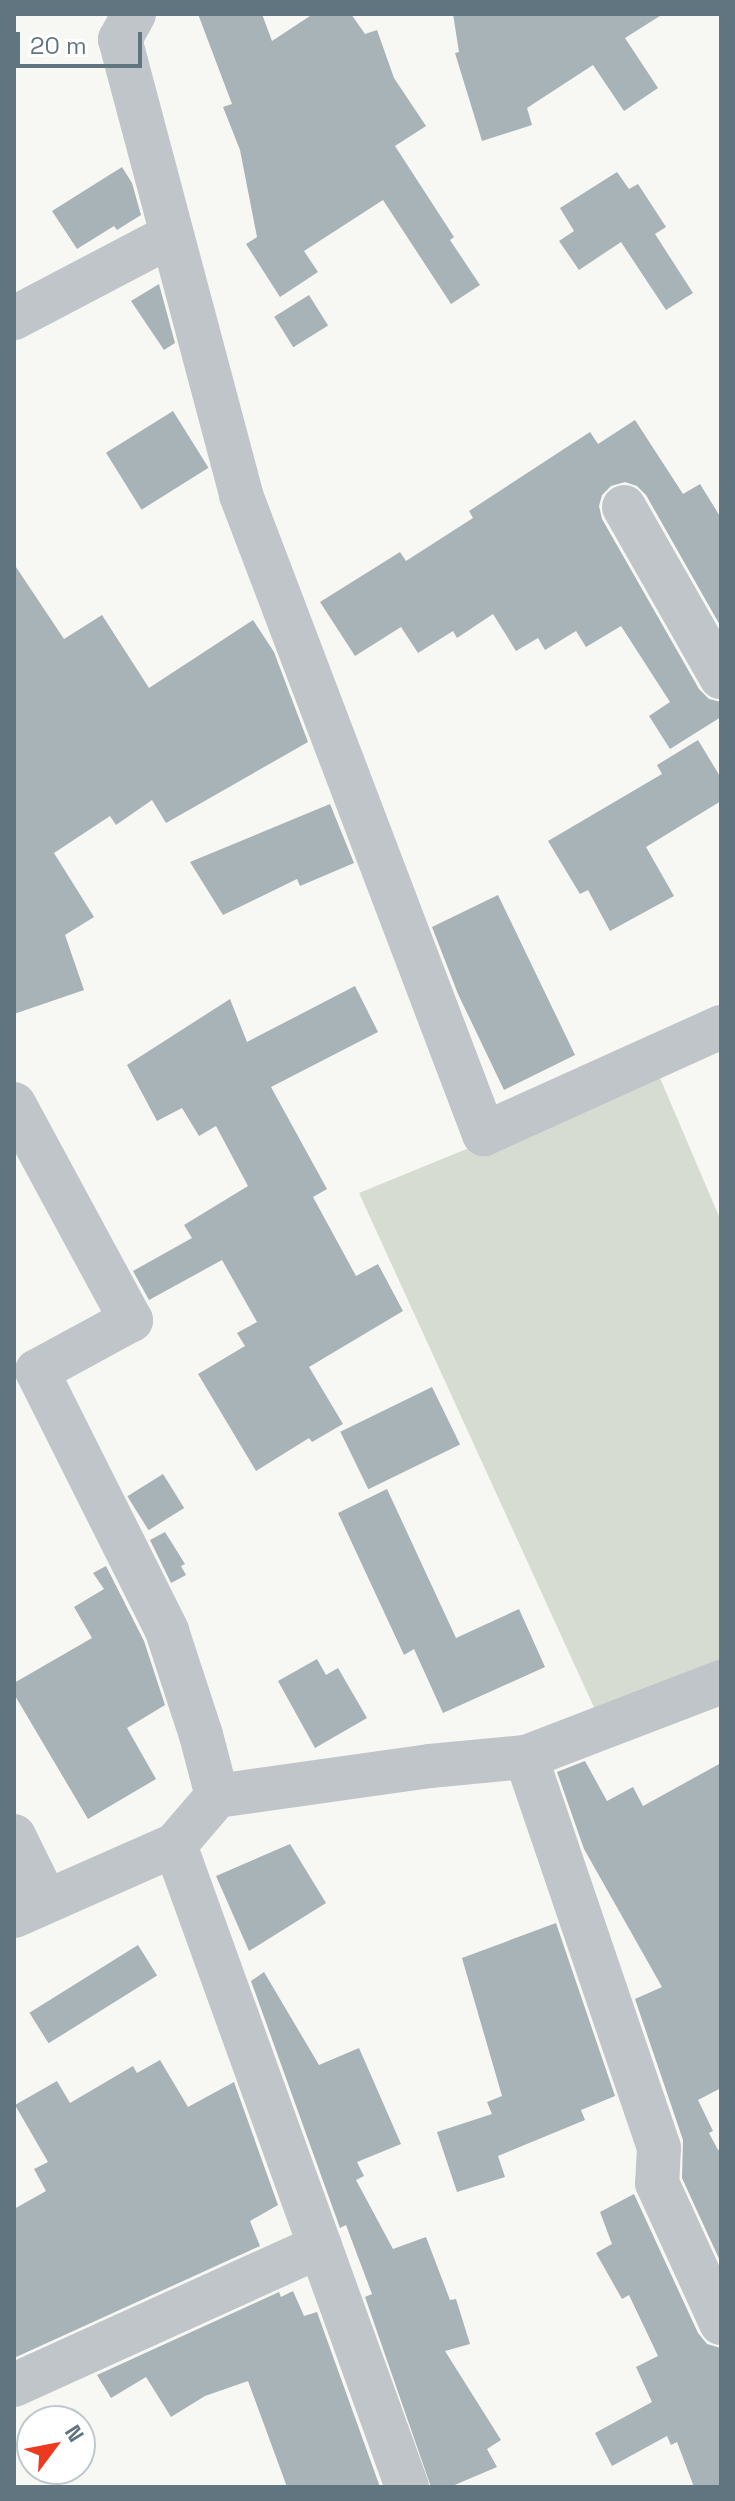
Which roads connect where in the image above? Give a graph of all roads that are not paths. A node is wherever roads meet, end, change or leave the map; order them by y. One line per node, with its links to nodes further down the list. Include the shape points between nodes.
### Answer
1 (134, 14): 2 (street, via 120,39)
2 (172, 235): 3 (street); 6 (street, via 241,495 484,1134)
3 (14, 318)
4 (624, 507): 5 (street)
5 (721, 677)
6 (721, 1027)
7 (14, 1104): 10 (street, via 131,1320 37,1371 167,1631)
8 (721, 1682): 9 (street)
9 (526, 1757): 10 (street); 15 (street, via 659,2148 657,2183)
10 (217, 1796): 12 (street)
11 (14, 1836): 13 (street)
12 (175, 1845): 13 (street); 14 (street)
13 (30, 1908)
14 (320, 2246): 16 (street); 17 (street)
15 (721, 2323)
16 (14, 2385)
17 (407, 2487)

